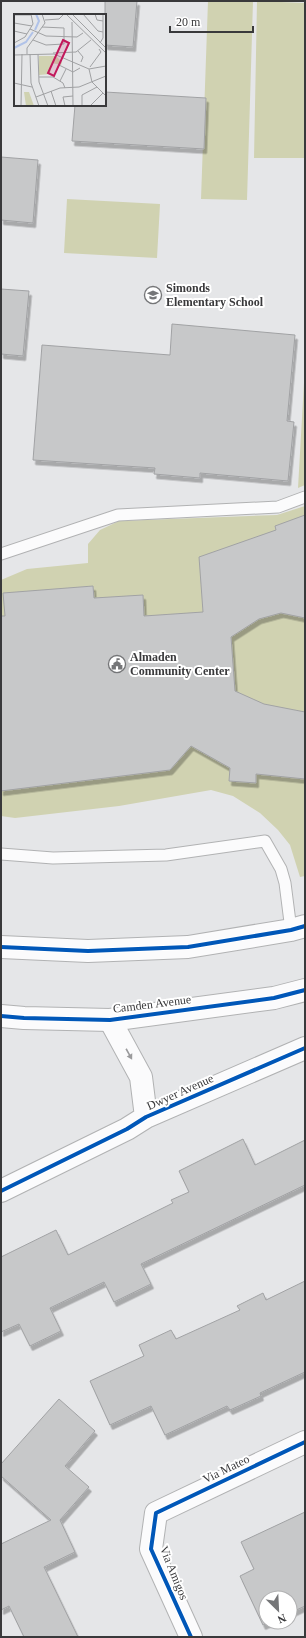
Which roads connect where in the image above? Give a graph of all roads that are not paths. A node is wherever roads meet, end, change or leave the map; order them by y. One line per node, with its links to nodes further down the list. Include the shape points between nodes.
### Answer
1 (305, 497): 2 (lane, via 278,507 118,515)
2 (1, 554)
3 (1, 854): 4 (lane, via 53,858 166,855 265,840 281,869)
4 (298, 928): 5 (street, via 188,947 88,951)
5 (1, 947)
6 (305, 990): 8 (street, Camden Avenue, via 274,998)
7 (1, 1016): 8 (street, Camden Avenue)
8 (110, 1020): 10 (street, Dwyer Avenue, one-way to 10, via 141,1077)
9 (305, 1048): 10 (street, Dwyer Avenue)
10 (146, 1117): 11 (street, Dwyer Avenue, via 127,1129)
11 (1, 1191)
12 (305, 1442): 13 (street, Via Mateo)
13 (156, 1513): 14 (street, Via Amigos, via 151,1549)
14 (191, 1637)

